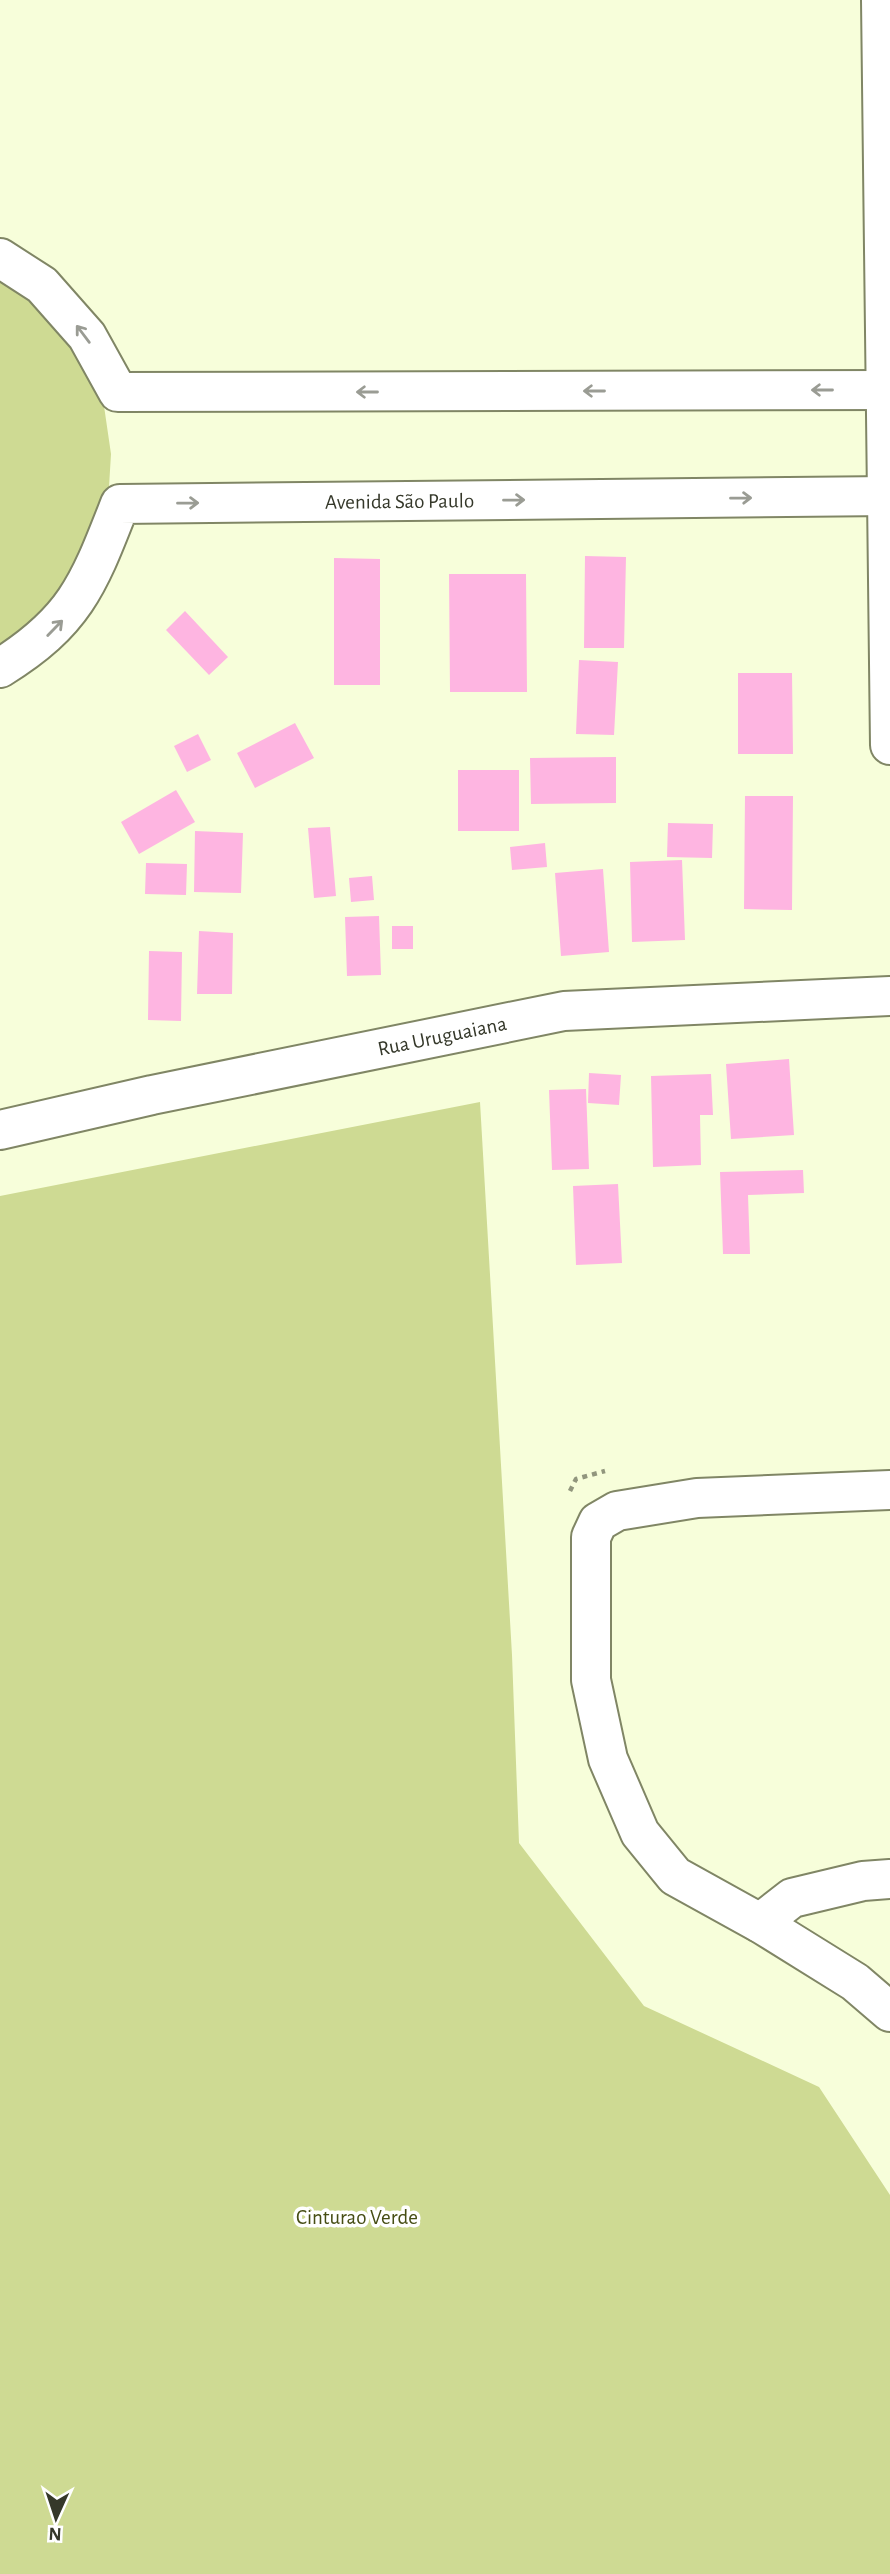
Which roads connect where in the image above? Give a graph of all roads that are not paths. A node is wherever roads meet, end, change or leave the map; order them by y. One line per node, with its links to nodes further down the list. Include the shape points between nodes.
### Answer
1 (881, 0): 3 (street)
2 (0, 258): 3 (street, one-way to 2, via 118,393 87,336 43,285)
3 (888, 390): 4 (street)
4 (888, 496): 5 (street, Avenida São Paulo, one-way to 4, via 30,650 62,620 93,573 120,504); 6 (street)
5 (0, 668)
6 (890, 745)
7 (890, 996): 8 (street, Rua Uruguaiana, via 564,1012)
8 (0, 1130)
9 (890, 1490): 11 (street, via 670,1502 617,1511 598,1522 591,1537 591,1680 608,1759 640,1833 675,1876)
10 (890, 1879): 11 (street, via 792,1898)
11 (760, 1923): 12 (street, via 855,1982)
12 (890, 2012)

